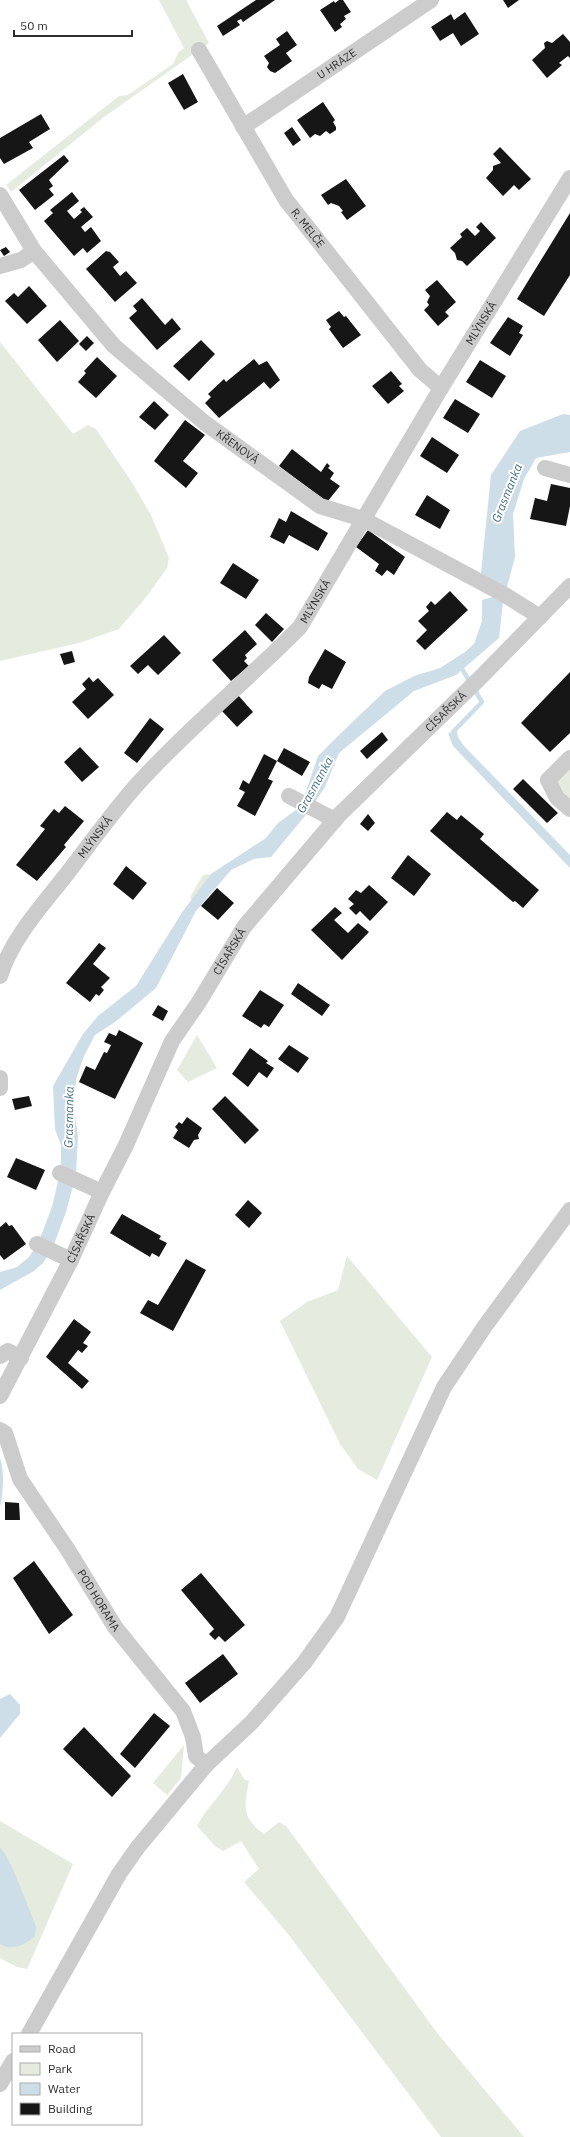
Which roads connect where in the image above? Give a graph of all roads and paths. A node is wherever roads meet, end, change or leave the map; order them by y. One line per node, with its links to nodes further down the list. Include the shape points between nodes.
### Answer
1 (431, 0): 3 (street, U HRÁZE)
2 (199, 50): 3 (street, R. MELČE)
3 (243, 127): 8 (street, R. MELČE, via 286,200 420,370)
4 (570, 178): 8 (street, MLÝNSKÁ)
5 (0, 195): 6 (street, KŘENOVÁ)
6 (34, 251): 7 (street, via 21,260); 11 (street, KŘENOVÁ, via 114,346 205,423 320,506)
7 (0, 266)
8 (441, 388): 11 (street, MLÝNSKÁ)
9 (545, 468): 10 (street)
10 (570, 475)
11 (363, 519): 13 (street, KŘENOVÁ, via 499,592); 18 (street, MLÝNSKÁ, via 300,627 194,726 144,777 26,926 4,962)
12 (570, 586): 13 (street, CÍSAŘSKÁ)
13 (540, 617): 17 (street, CÍSAŘSKÁ)
14 (570, 758): 16 (street, via 548,780 557,798)
15 (301, 802): 17 (street)
16 (570, 809)
17 (335, 820): 22 (street, CÍSAŘSKÁ, via 249,921 174,1038)
18 (0, 976)
19 (0, 1078): 20 (street)
20 (0, 1088)
21 (60, 1173): 22 (street)
22 (102, 1192): 25 (street, CÍSAŘSKÁ)
23 (570, 1210): 30 (street, via 484,1326 444,1387 337,1617 294,1675 252,1722)
24 (44, 1247): 25 (street)
25 (70, 1260): 27 (street, CÍSAŘSKÁ)
26 (0, 1356): 27 (street, via 8,1352)
27 (21, 1358): 28 (street, CÍSAŘSKÁ)
28 (0, 1396)
29 (0, 1430): 30 (street, POD HORAMA, via 5,1433 20,1479 68,1550 115,1627 183,1711 193,1737 196,1756)
30 (206, 1765): 31 (street, via 138,1846 119,1874)
31 (30, 2033)
32 (12, 2063): 33 (street)
33 (0, 2084)

